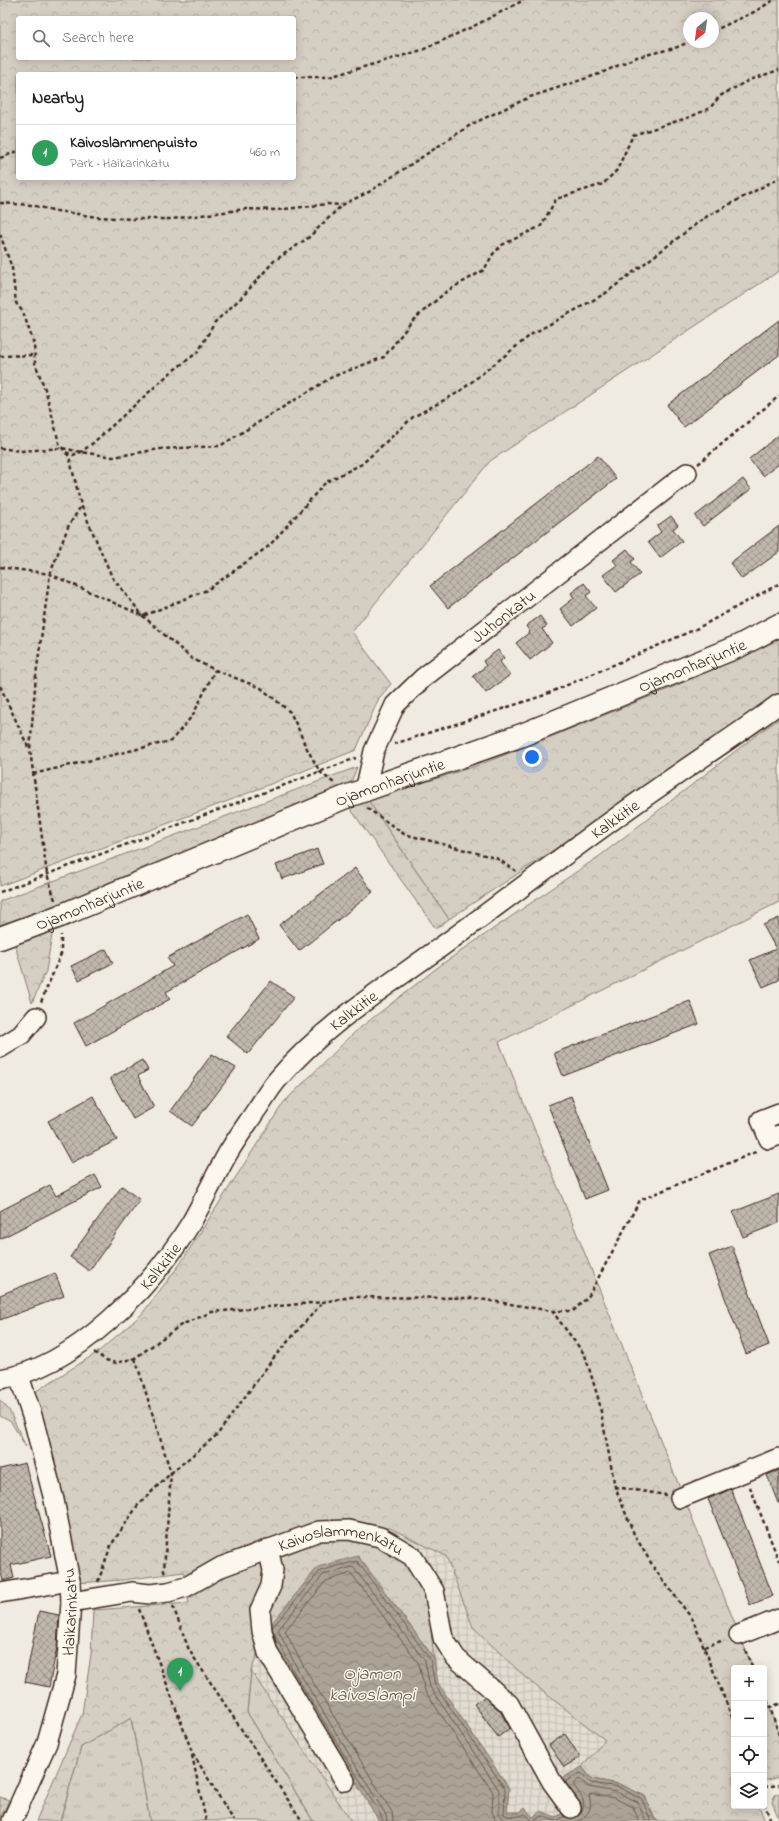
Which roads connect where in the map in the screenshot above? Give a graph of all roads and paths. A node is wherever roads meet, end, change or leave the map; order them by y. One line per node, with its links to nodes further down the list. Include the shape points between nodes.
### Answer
1 (524, 0): 6 (path, via 422,50 329,77)
2 (774, 0): 3 (path)
3 (719, 28)
4 (683, 45): 11 (path, via 637,57 599,74 530,97 506,108 472,124 369,192)
5 (779, 70): 19 (path, via 749,80 720,96 710,108 633,135 617,170 603,184 556,199 541,226 502,245 493,254 484,270 447,292 412,321 384,357 332,378 220,446 160,449 113,456)
6 (296, 77)
7 (16, 152): 8 (path)
8 (0, 158)
9 (779, 178): 25 (path, via 704,218 606,293 532,334 459,392 413,417 362,464 326,482 269,546 207,590)
10 (0, 203): 11 (path, via 31,205 57,212 97,217 134,219 172,219 246,209 277,210 327,204)
11 (342, 205): 19 (path, via 308,238 274,261 215,322 198,352 170,373)
12 (0, 234): 13 (path, via 12,268 16,303 23,312 34,344)
13 (34, 355): 14 (path); 17 (path)
14 (0, 356)
15 (779, 396): 20 (path)
16 (0, 448): 17 (path, via 20,451)
17 (62, 448): 18 (path); 19 (path)
18 (65, 452): 19 (path, via 72,455); 21 (path, via 69,456)
19 (81, 452)
20 (687, 473): 31 (street, Juhonkatu, via 423,678 395,706)
21 (81, 505): 23 (path, via 68,527); 25 (path, via 112,577)
22 (0, 566): 23 (path)
23 (50, 574): 25 (path); 30 (path, via 36,675)
24 (779, 584): 31 (path, via 696,629 542,696)
25 (143, 616): 27 (path, via 191,658)
26 (779, 625): 34 (main road, Ojamonharjuntie, via 740,646 522,735)
27 (215, 670): 32 (path, via 260,688 290,712 304,745); 33 (path, via 193,715 171,741)
28 (0, 686): 30 (path)
29 (779, 704): 36 (street, Kalkkitie)
30 (30, 750): 33 (path)
31 (374, 751): 32 (path); 34 (street, Juhonkatu)
32 (320, 772): 34 (path); 35 (path)
33 (33, 774): 35 (path)
34 (358, 793): 36 (path, via 404,834 496,858); 38 (main road, Ojamonharjuntie)
35 (47, 874): 37 (path); 38 (path)
36 (530, 880): 48 (street, Kalkkitie, via 357,1006 314,1042 276,1080 228,1152 190,1224 157,1270 118,1314 73,1348)
37 (0, 892)
38 (60, 916): 39 (main road, Ojamonharjuntie); 40 (path, via 61,954)
39 (0, 938)
40 (36, 1017): 41 (street, via 21,1035)
41 (0, 1048)
42 (779, 1113): 43 (street, via 761,1120 769,1139)
43 (779, 1135)
44 (765, 1148): 46 (path, via 640,1200 588,1297 573,1311)
45 (323, 1302): 46 (path, via 351,1296 474,1298); 47 (path, via 212,1312 181,1325 135,1358 116,1363 106,1360); 59 (path, via 275,1356 217,1435 171,1473 138,1505 111,1545)
46 (552, 1311): 52 (path, via 585,1355 599,1401)
47 (88, 1347)
48 (19, 1376): 49 (street, Kalkkitie); 56 (street, Haikarinkatu, via 54,1500)
49 (0, 1379)
50 (779, 1458): 51 (street)
51 (744, 1472): 53 (street); 55 (path)
52 (616, 1488): 53 (path); 63 (path, via 634,1534 654,1568 693,1620)
53 (680, 1498)
54 (268, 1549): 57 (street, Kaivoslammenkatu, via 221,1567 186,1587 150,1594); 70 (street, via 274,1570 271,1586 260,1610 268,1653); 73 (street, Kaivoslammenkatu, via 319,1531 349,1530 380,1537 412,1556 434,1591 443,1638 456,1658 509,1704 552,1782)
55 (779, 1561)
56 (70, 1581): 58 (street); 60 (street, Haikarinkatu)
57 (132, 1592): 59 (street, Kaivoslammenkatu); 69 (path)
58 (0, 1593)
59 (91, 1599): 60 (street, Kaivoslammenkatu)
60 (71, 1602): 75 (street, Haikarinkatu, via 66,1675 47,1743)
61 (779, 1618): 62 (street)
62 (739, 1634): 63 (path)
63 (704, 1647): 67 (path)
64 (767, 1700): 66 (path)
65 (779, 1704): 66 (path)
66 (770, 1707): 68 (path)
67 (731, 1714)
68 (779, 1735)
69 (192, 1752): 76 (path); 77 (path)
70 (345, 1781)
71 (779, 1785): 72 (path)
72 (767, 1787)
73 (571, 1808)
74 (766, 1809): 78 (path)
75 (12, 1821)
76 (206, 1821)
77 (234, 1821)
78 (771, 1821)

